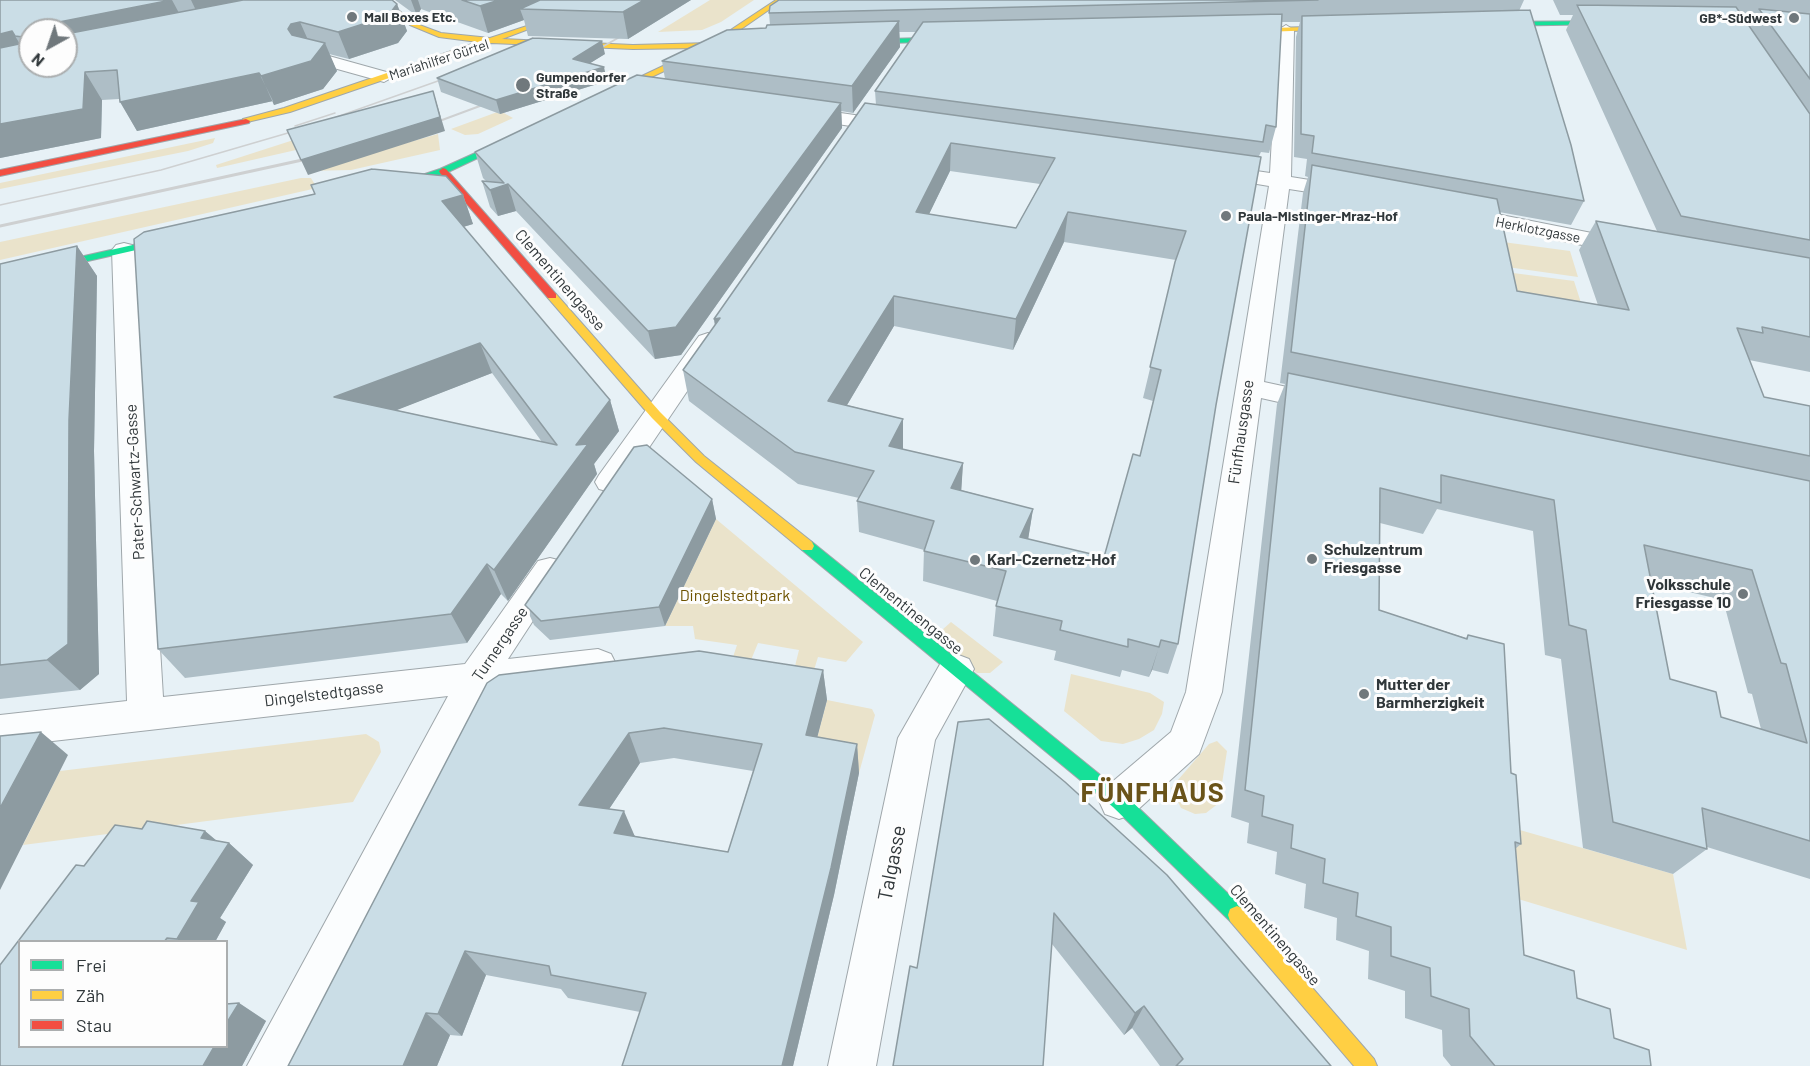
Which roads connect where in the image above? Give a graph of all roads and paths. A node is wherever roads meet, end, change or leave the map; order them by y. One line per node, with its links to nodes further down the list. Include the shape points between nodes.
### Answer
1 (382, 0): 10 (street, via 412,24 439,35)
2 (587, 0): 10 (street)
3 (780, 0): 13 (street)
4 (1628, 23): 5 (street)
5 (1469, 25)
6 (1357, 27): 7 (street)
7 (1287, 30): 8 (street); 29 (street, Fünfhausgasse)
8 (1227, 31)
9 (963, 39): 11 (street)
10 (488, 41): 13 (street, Mariahilfer Gürtel, via 631,47); 17 (street, Mariahilfer Gürtel)
11 (915, 41): 12 (street); 16 (street)
12 (843, 42)
13 (713, 45): 14 (street, Mariahilfer Gürtel); 18 (street)
14 (750, 45)
15 (311, 56): 17 (street)
16 (903, 59)
17 (384, 78): 28 (street, Mariahilfer Gürtel, via 225,127)
18 (624, 89): 19 (street); 20 (street)
19 (651, 93)
20 (592, 103)
21 (779, 111): 22 (street)
22 (866, 113): 23 (street); 25 (street)
23 (918, 130)
24 (528, 132): 27 (street)
25 (846, 141)
26 (1198, 169): 29 (street)
27 (443, 171): 30 (street); 40 (street, Clementinengasse)
28 (0, 173)
29 (1280, 180): 31 (street); 38 (street, Fünfhausgasse)
30 (381, 190)
31 (1372, 197)
32 (1443, 211): 35 (street, Herklotzgasse)
33 (192, 235): 34 (street)
34 (124, 250): 36 (street); 46 (street, Pater-Schwartz-Gasse)
35 (1650, 252)
36 (0, 278)
37 (717, 327): 40 (street)
38 (1248, 387): 39 (street); 48 (street, Fünfhausgasse, via 1204,692 1186,742)
39 (1353, 409)
40 (656, 415): 41 (street); 44 (street, Clementinengasse, via 700,459)
41 (597, 502)
42 (563, 550): 45 (street, Turnergasse)
43 (626, 661): 45 (street, Dingelstedtgasse)
44 (956, 669): 48 (street, Clementinengasse); 50 (street, Talgasse, via 917,738)
45 (477, 676): 46 (street, Dingelstedtgasse); 49 (street, Turnergasse)
46 (146, 715): 47 (street, Dingelstedtgasse)
47 (0, 731)
48 (1119, 801): 51 (street, Clementinengasse, via 1223,899)
49 (271, 1066)
50 (852, 1066)
51 (1367, 1066)

